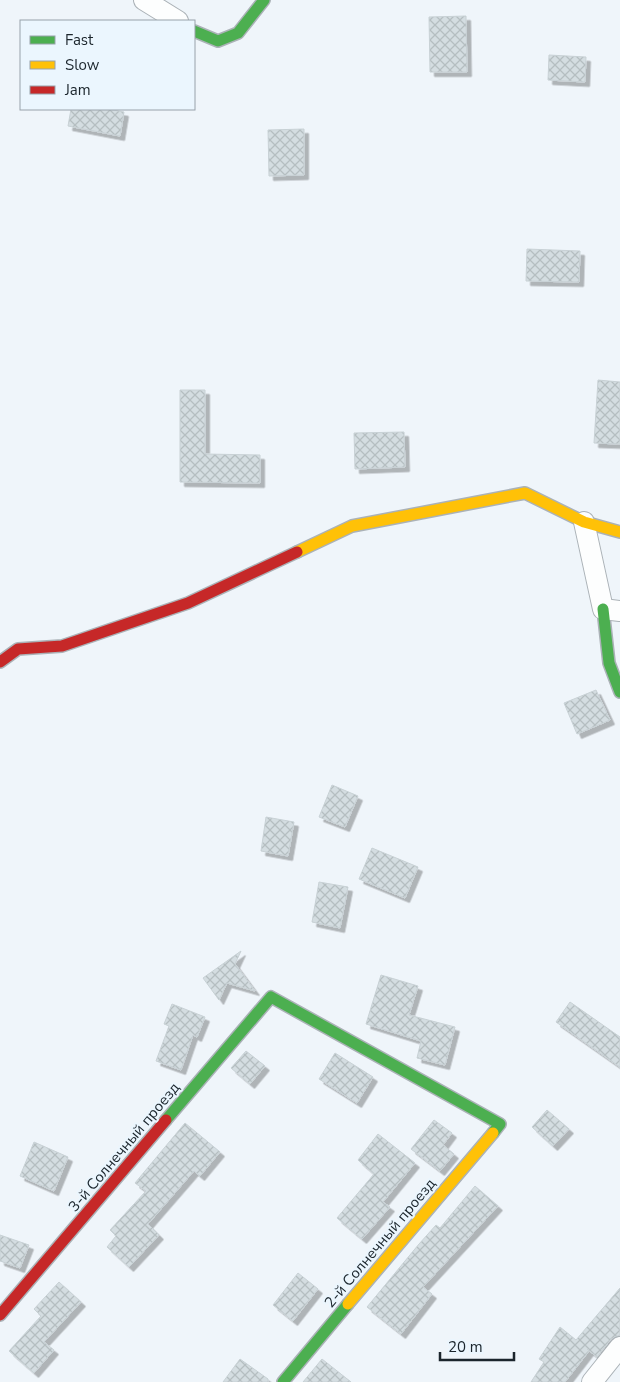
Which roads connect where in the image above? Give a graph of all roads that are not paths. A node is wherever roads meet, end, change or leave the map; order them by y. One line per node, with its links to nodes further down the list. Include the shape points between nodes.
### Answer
1 (144, 0): 3 (street)
2 (264, 0): 4 (street, via 238,33 218,41)
3 (176, 20)
4 (195, 31)
5 (584, 522): 6 (street); 7 (street); 8 (street, via 525,493 352,526 188,603 62,646 18,649)
6 (620, 532)
7 (611, 610): 9 (street, via 609,664)
8 (0, 662)
9 (620, 692)
10 (500, 1124): 11 (street, 3-й Солнечный проезд, via 271,997); 13 (street, 2-й Солнечный проезд)
11 (0, 1315)
12 (620, 1347): 14 (street)
13 (283, 1382)
14 (592, 1382)

